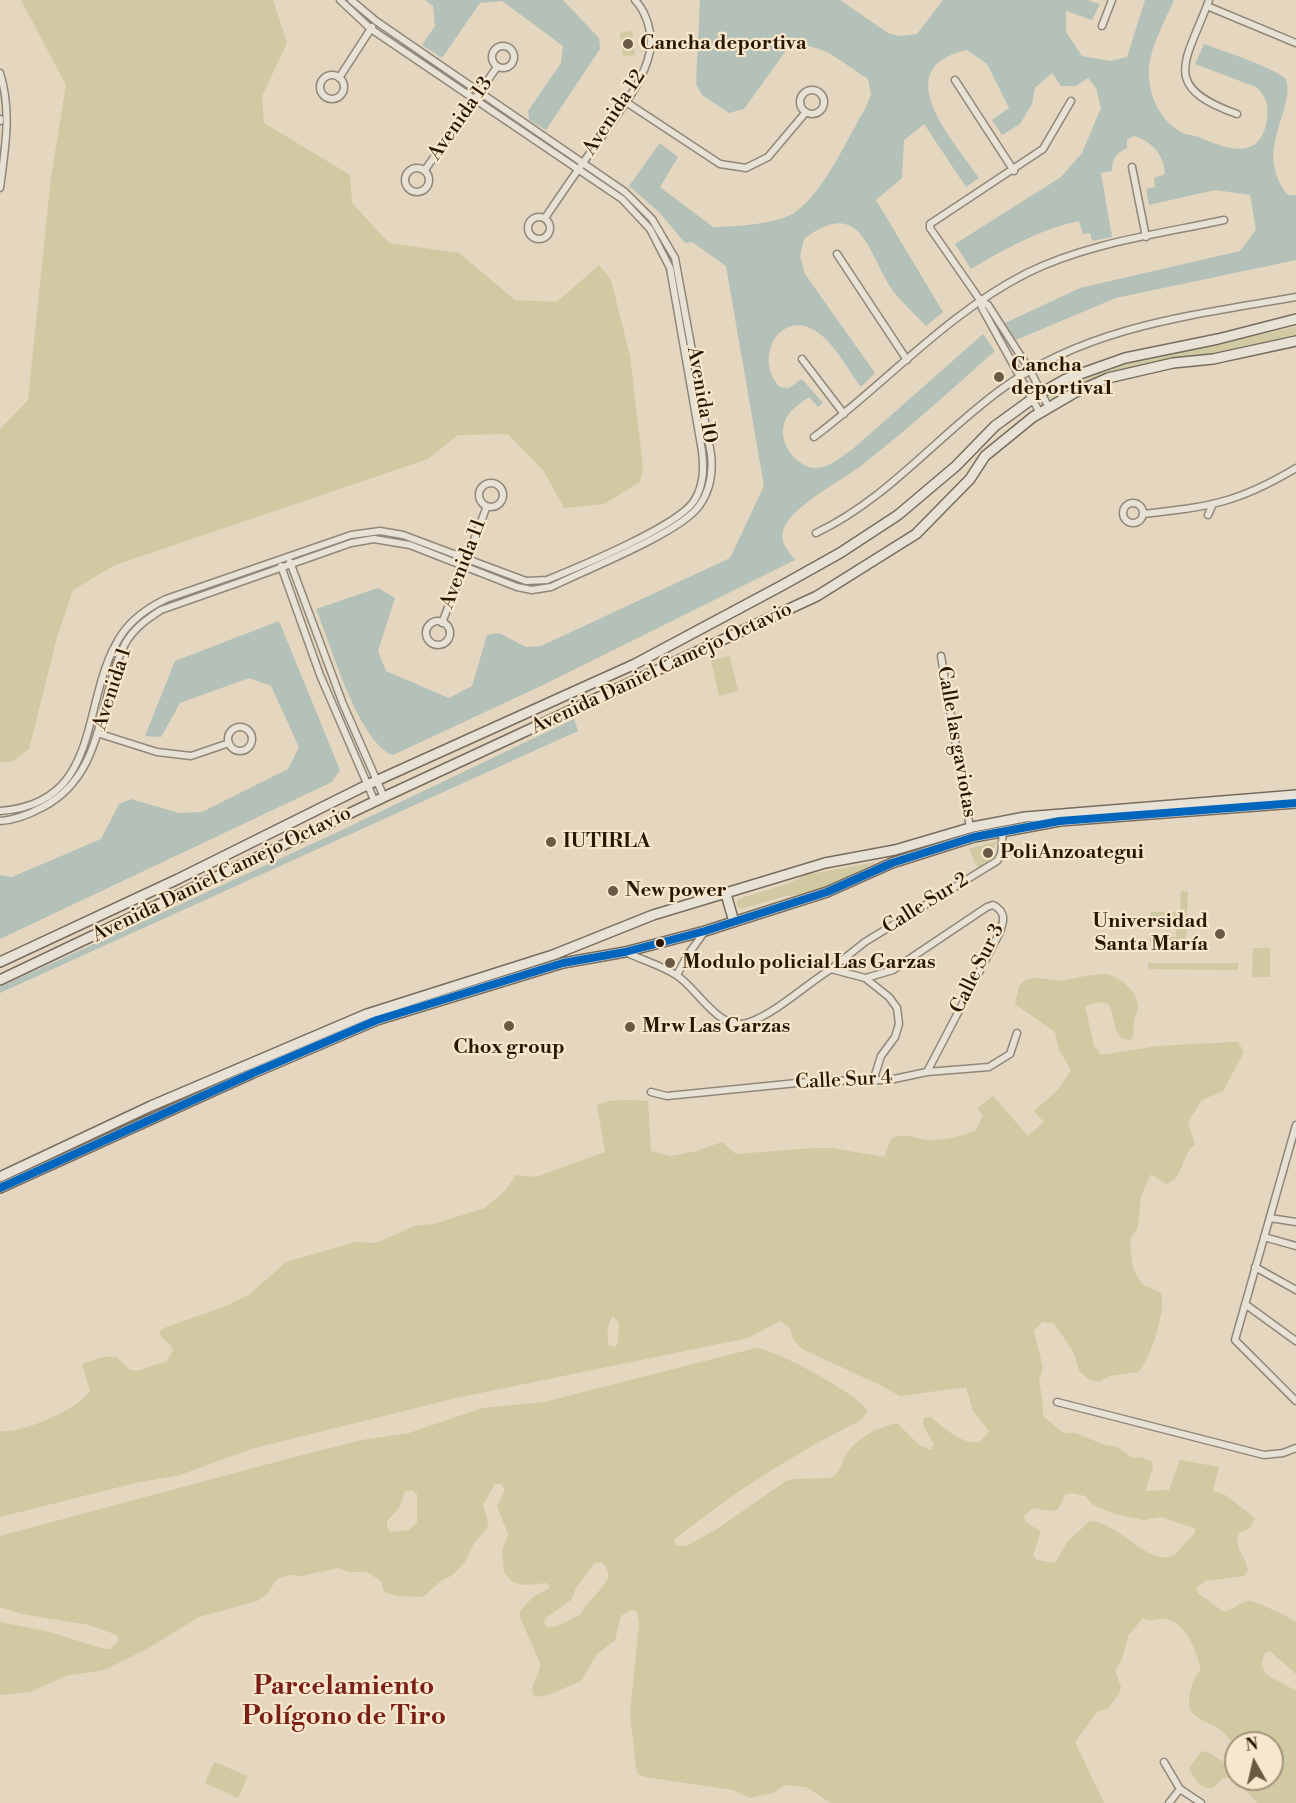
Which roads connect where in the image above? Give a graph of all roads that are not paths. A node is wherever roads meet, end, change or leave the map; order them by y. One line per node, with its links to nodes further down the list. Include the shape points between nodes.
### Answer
1 (340, 0): 8 (street, Avenida 10)
2 (351, 0): 6 (street, Avenida 10)
3 (635, 0): 18 (street, Avenida 12, via 647,20 651,49)
4 (1112, 0): 7 (street)
5 (1208, 3): 9 (street); 20 (street, via 1185,64 1185,80 1205,100)
6 (376, 21): 8 (street); 10 (street, Avenida 10)
7 (1102, 26)
8 (371, 29): 11 (street, Avenida 10); 14 (street)
9 (1296, 43)
10 (426, 56): 11 (street); 16 (street, Avenida 10)
11 (422, 63): 16 (street, Avenida 10)
12 (497, 67): 16 (street, Avenida 13)
13 (0, 73): 23 (street, via 7,99)
14 (339, 78)
15 (955, 80): 27 (street)
16 (477, 95): 21 (street, Avenida 10); 22 (street, Avenida 10); 26 (street, Avenida 13)
17 (1071, 101): 27 (street, via 1047,146)
18 (626, 102): 19 (street, via 720,164 746,168 768,157); 24 (street, Avenida 12)
19 (806, 112)
20 (1237, 114)
21 (531, 126): 22 (street); 24 (street, Avenida 10)
22 (526, 133): 24 (street, Avenida 10)
23 (3, 141): 28 (street)
24 (580, 166): 29 (street, Avenida 12); 30 (street, Avenida 10, via 633,198); 32 (street, Avenida 10)
25 (1132, 167): 33 (street)
26 (424, 170): 26 (street, Avenida 13, via 429,176 426,189 420,192 407,187 405,181 411,169)
27 (1014, 171): 36 (street, via 930,224)
28 (0, 188)
29 (545, 218)
30 (652, 219): 32 (street); 38 (street, Avenida 10, via 675,258)
31 (1224, 220): 33 (street)
32 (646, 224): 39 (street, Avenida 10, via 666,256)
33 (1146, 237): 36 (street, via 1069,255)
34 (837, 254): 42 (street)
35 (1296, 297): 43 (street, via 1111,333 1073,348)
36 (980, 300): 42 (street); 43 (street, via 988,305); 44 (street)
37 (1296, 319): 45 (main road, Avenida Daniel Camejo Octavio, via 1125,358 1091,368)
38 (689, 326): 39 (street); 50 (street, Avenida 10)
39 (681, 327): 51 (street, Avenida 10)
40 (1296, 341): 47 (main road, Avenida Daniel Camejo Octavio, via 1108,378)
41 (802, 359): 49 (street)
42 (907, 360): 49 (street)
43 (1031, 372): 44 (street); 45 (street)
44 (1020, 378): 46 (street); 59 (street, via 1004,387 906,471)
45 (1042, 392): 46 (main road, Avenida Daniel Camejo Octavio); 47 (street)
46 (1032, 399): 48 (street); 72 (main road, Avenida Daniel Camejo Octavio, via 994,426 956,466 898,515 840,553 635,664)
47 (1049, 408): 48 (main road, Avenida Daniel Camejo Octavio)
48 (1040, 413): 75 (main road, Avenida Daniel Camejo Octavio, via 985,456 970,479 916,534 817,596)
49 (844, 414): 52 (street)
50 (708, 432): 51 (street); 60 (street, Avenida 10, via 712,467 708,490 700,505 682,523)
51 (699, 434): 60 (street, Avenida 10, via 703,477 694,501)
52 (814, 437)
53 (1296, 468): 55 (street, via 1255,492)
54 (487, 506): 64 (street, Avenida 11)
55 (1212, 506): 56 (street); 57 (street)
56 (1143, 514)
57 (1208, 515)
58 (361, 533): 61 (street); 62 (street, Avenida 10); 64 (street, Avenida 10, via 397,533)
59 (816, 533)
60 (644, 538): 64 (street, Avenida 10, via 540,590 518,587)
61 (362, 541): 64 (street, Avenida 10, via 391,540); 65 (street, Avenida 10)
62 (288, 556): 63 (street, Avenida 1); 65 (street)
63 (279, 559): 66 (street); 69 (street, Avenida 1, via 166,599 141,613 120,636 110,655)
64 (466, 563): 67 (street, Avenida 11)
65 (291, 564): 66 (street, Avenida 1); 72 (street)
66 (282, 568): 70 (street, Avenida 1, via 161,610 144,621 126,642 119,658); 73 (street, via 320,675)
67 (442, 622)
68 (941, 656): 79 (street, Calle las gaviotas)
69 (90, 731): 70 (street); 77 (street, Avenida 1, via 82,756 64,783 21,807)
70 (98, 734): 71 (street, via 157,752 191,756); 78 (street, Avenida 1, via 87,763 55,801 30,815)
71 (229, 743): 71 (street, via 236,750 243,750 251,744 252,734 244,727 234,728 228,736)
72 (376, 781): 73 (main road, Avenida Daniel Camejo Octavio); 75 (street)
73 (367, 785): 75 (street); 85 (main road, Avenida Daniel Camejo Octavio)
74 (1296, 795): 79 (main road, via 1051,814)
75 (379, 800): 89 (main road, Avenida Daniel Camejo Octavio)
76 (1296, 803): 80 (main road, via 1099,817)
77 (0, 811)
78 (0, 821)
79 (970, 828): 81 (main road, via 895,850 825,862)
80 (1004, 829): 82 (main road, via 905,858 822,894); 86 (street, Calle Sur 2, via 997,861 865,942)
81 (726, 894): 82 (main road); 95 (main road, via 634,921 553,955 367,1014 151,1106)
82 (734, 922): 83 (main road)
83 (705, 931): 84 (main road); 87 (street)
84 (625, 952): 87 (street); 96 (main road, via 563,963 377,1020)
85 (0, 962)
86 (831, 969): 87 (street, Calle Sur 2, via 797,994 743,1024 728,1022); 88 (street)
87 (677, 975)
88 (866, 978): 91 (street, Calle Sur 3, via 893,970 987,907 993,905 1003,914 1005,922); 92 (street, via 897,1008 899,1024 881,1056)
89 (0, 980)
90 (1017, 1033): 91 (street, Calle Sur 4, via 1010,1054 989,1068)
91 (927, 1072): 92 (street, Calle Sur 4)
92 (873, 1081): 93 (street, Calle Sur 4, via 817,1081 667,1096)
93 (651, 1092)
94 (1296, 1125): 97 (street)
95 (0, 1177)
96 (0, 1188)
97 (1270, 1218): 98 (street); 99 (street)
98 (1296, 1222)
99 (1264, 1237): 100 (street); 101 (street)
100 (1296, 1246)
101 (1255, 1267): 102 (street); 103 (street)
102 (1296, 1290)
103 (1245, 1304): 104 (street); 105 (street, via 1235,1335 1237,1345)
104 (1296, 1341)
105 (1296, 1401)
106 (1057, 1402): 107 (street, via 1264,1455)
107 (1296, 1448)
108 (1164, 1762): 109 (street)
109 (1180, 1789): 110 (street); 111 (street)
110 (1169, 1803)
111 (1201, 1803)

